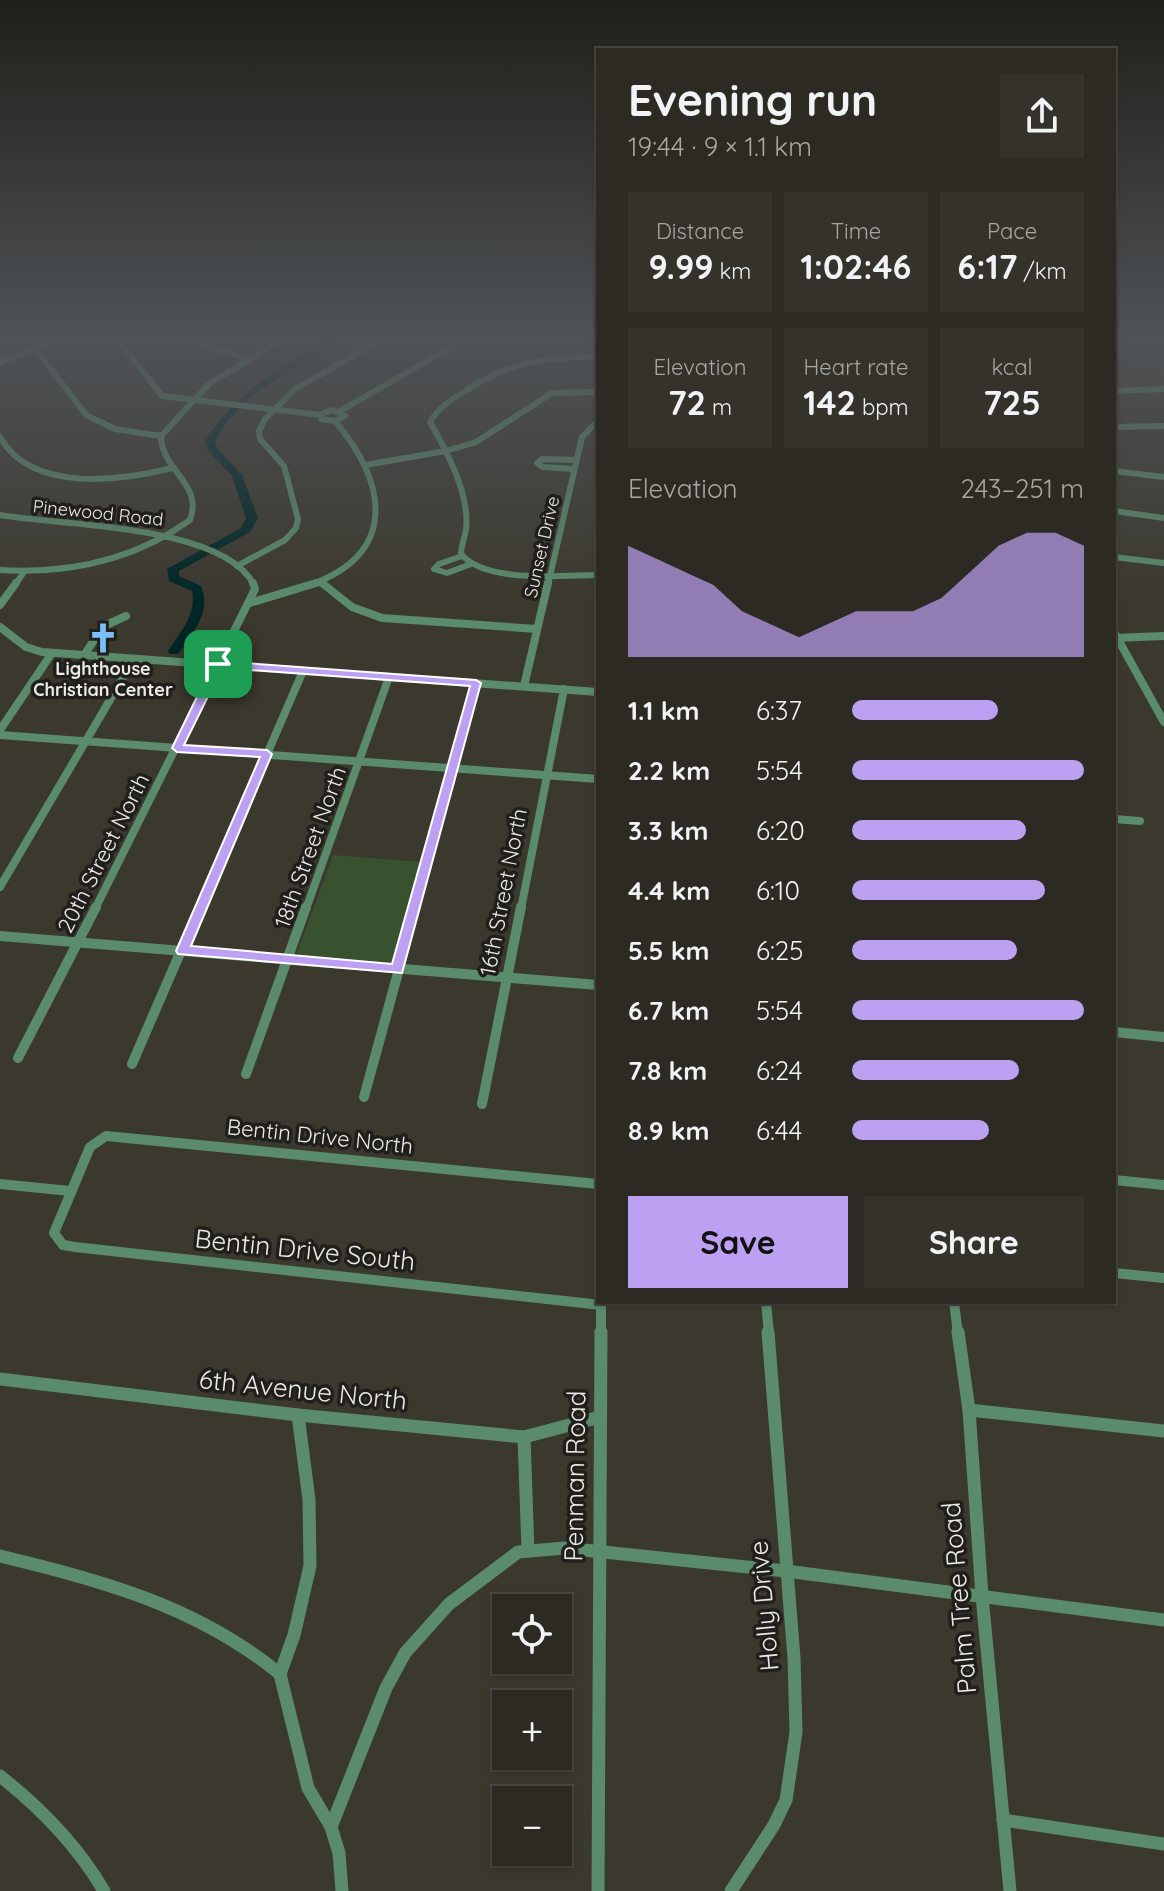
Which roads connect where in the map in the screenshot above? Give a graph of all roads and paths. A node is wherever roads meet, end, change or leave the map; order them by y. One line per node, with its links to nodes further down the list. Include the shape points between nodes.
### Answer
1 (101, 425): 11 (street)
2 (171, 425): 11 (street)
3 (262, 425): 29 (street, via 260,436 284,466 298,519 285,540)
4 (338, 425): 16 (street)
5 (431, 425): 14 (street)
6 (504, 425): 14 (street)
7 (594, 425): 15 (street, Sunset Drive, via 582,437)
8 (1164, 426): 10 (street)
9 (1116, 427): 10 (street)
10 (1155, 427): 13 (street)
11 (161, 436): 17 (street, via 160,450)
12 (0, 437): 17 (street, via 16,460 45,471 123,477)
13 (1164, 438)
14 (446, 451): 16 (street); 25 (street, via 467,518)
15 (576, 460): 18 (street, Sunset Drive); 18 (street, via 537,463)
16 (365, 465): 34 (street, via 378,524 358,557)
17 (172, 468): 24 (street, via 187,482 194,514)
18 (574, 469): 32 (street, Sunset Drive)
19 (1116, 471): 20 (street)
20 (1164, 477)
21 (1116, 511): 23 (street)
22 (0, 515): 24 (street, Pinewood Road)
23 (1164, 518)
24 (165, 534): 29 (street, Pinewood Road, via 208,548); 31 (street, via 86,568)
25 (462, 556): 28 (street); 28 (street, via 434,569 447,573)
26 (1116, 557): 27 (street)
27 (1164, 563)
28 (471, 564): 32 (street, via 502,574)
29 (237, 566): 35 (street, via 254,582)
30 (0, 570): 31 (street)
31 (24, 572): 36 (street)
32 (550, 572): 33 (street); 39 (street, Sunset Drive)
33 (596, 575)
34 (321, 582): 35 (street); 39 (street, via 352,607 382,618)
35 (250, 603): 46 (street, 20th Street North)
36 (0, 605)
37 (126, 616): 44 (street, via 104,626)
38 (0, 627): 43 (street, via 32,650)
39 (537, 629): 50 (street, Sunset Drive)
40 (1116, 636): 41 (street)
41 (1164, 636)
42 (1116, 638): 54 (street)
43 (52, 653): 44 (street); 56 (street)
44 (84, 655): 45 (street)
45 (134, 659): 46 (street); 57 (street)
46 (218, 664): 47 (street); 58 (street, 20th Street North)
47 (303, 671): 48 (street); 59 (street)
48 (389, 677): 49 (street); 60 (street, 18th Street North)
49 (476, 683): 50 (street); 61 (street)
50 (524, 686): 51 (street)
51 (564, 689): 52 (street); 62 (street, 16th Street North)
52 (596, 692)
53 (1164, 697): 54 (street)
54 (1150, 698): 55 (street)
55 (1164, 722)
56 (0, 732): 57 (street)
57 (85, 742): 58 (street); 66 (street)
58 (177, 748): 59 (street); 68 (street, 20th Street North)
59 (267, 754): 60 (street); 69 (street)
60 (360, 762): 61 (street); 70 (street, 18th Street North)
61 (452, 768): 62 (street); 71 (street)
62 (547, 776): 63 (street); 72 (street, 16th Street North)
63 (596, 779)
64 (1116, 819): 65 (street)
65 (1140, 821)
66 (0, 887)
67 (0, 936): 68 (street)
68 (76, 943): 69 (street); 76 (street, 20th Street North)
69 (182, 951): 70 (street); 77 (street)
70 (289, 959): 71 (street); 78 (street, 18th Street North)
71 (397, 970): 72 (street); 79 (street)
72 (506, 978): 73 (street); 80 (street, 16th Street North)
73 (596, 985)
74 (1116, 1032): 75 (street)
75 (1164, 1037)
76 (18, 1058)
77 (132, 1064)
78 (246, 1074)
79 (364, 1097)
80 (482, 1104)
81 (1116, 1180): 84 (street)
82 (0, 1184): 85 (street)
83 (596, 1184): 85 (street, Bentin Drive North, via 106,1136 90,1147)
84 (1164, 1185)
85 (70, 1191): 88 (street, Bentin Drive South, via 54,1233 63,1245)
86 (1116, 1273): 87 (street)
87 (1164, 1278)
88 (596, 1303)
89 (601, 1304): 95 (street, Penman Road)
90 (766, 1304): 101 (street, Holly Drive)
91 (954, 1304): 93 (street, Palm Tree Road)
92 (0, 1379): 94 (street, 6th Avenue North)
93 (969, 1410): 96 (street); 102 (street, Palm Tree Road)
94 (298, 1415): 97 (street, 6th Avenue North); 104 (street, via 309,1500 310,1566)
95 (600, 1417): 97 (street, 6th Avenue North); 99 (street, Penman Road)
96 (1164, 1431)
97 (524, 1437): 98 (street)
98 (528, 1551): 99 (street); 107 (street, via 509,1557 449,1604 405,1653)
99 (598, 1552): 101 (street); 111 (street, Penman Road)
100 (0, 1556): 104 (street, via 123,1589 168,1607 227,1633)
101 (786, 1571): 102 (street); 112 (street, Holly Drive, via 794,1658 793,1765 774,1825)
102 (982, 1596): 103 (street); 106 (street, Palm Tree Road)
103 (1164, 1620)
104 (280, 1674): 107 (street, via 308,1788)
105 (0, 1776): 109 (street, via 40,1807 86,1859)
106 (1003, 1820): 108 (street); 113 (street, Palm Tree Road)
107 (331, 1827): 110 (street)
108 (1164, 1844)
109 (104, 1891)
110 (342, 1891)
111 (598, 1891)
112 (731, 1891)
113 (1010, 1891)

